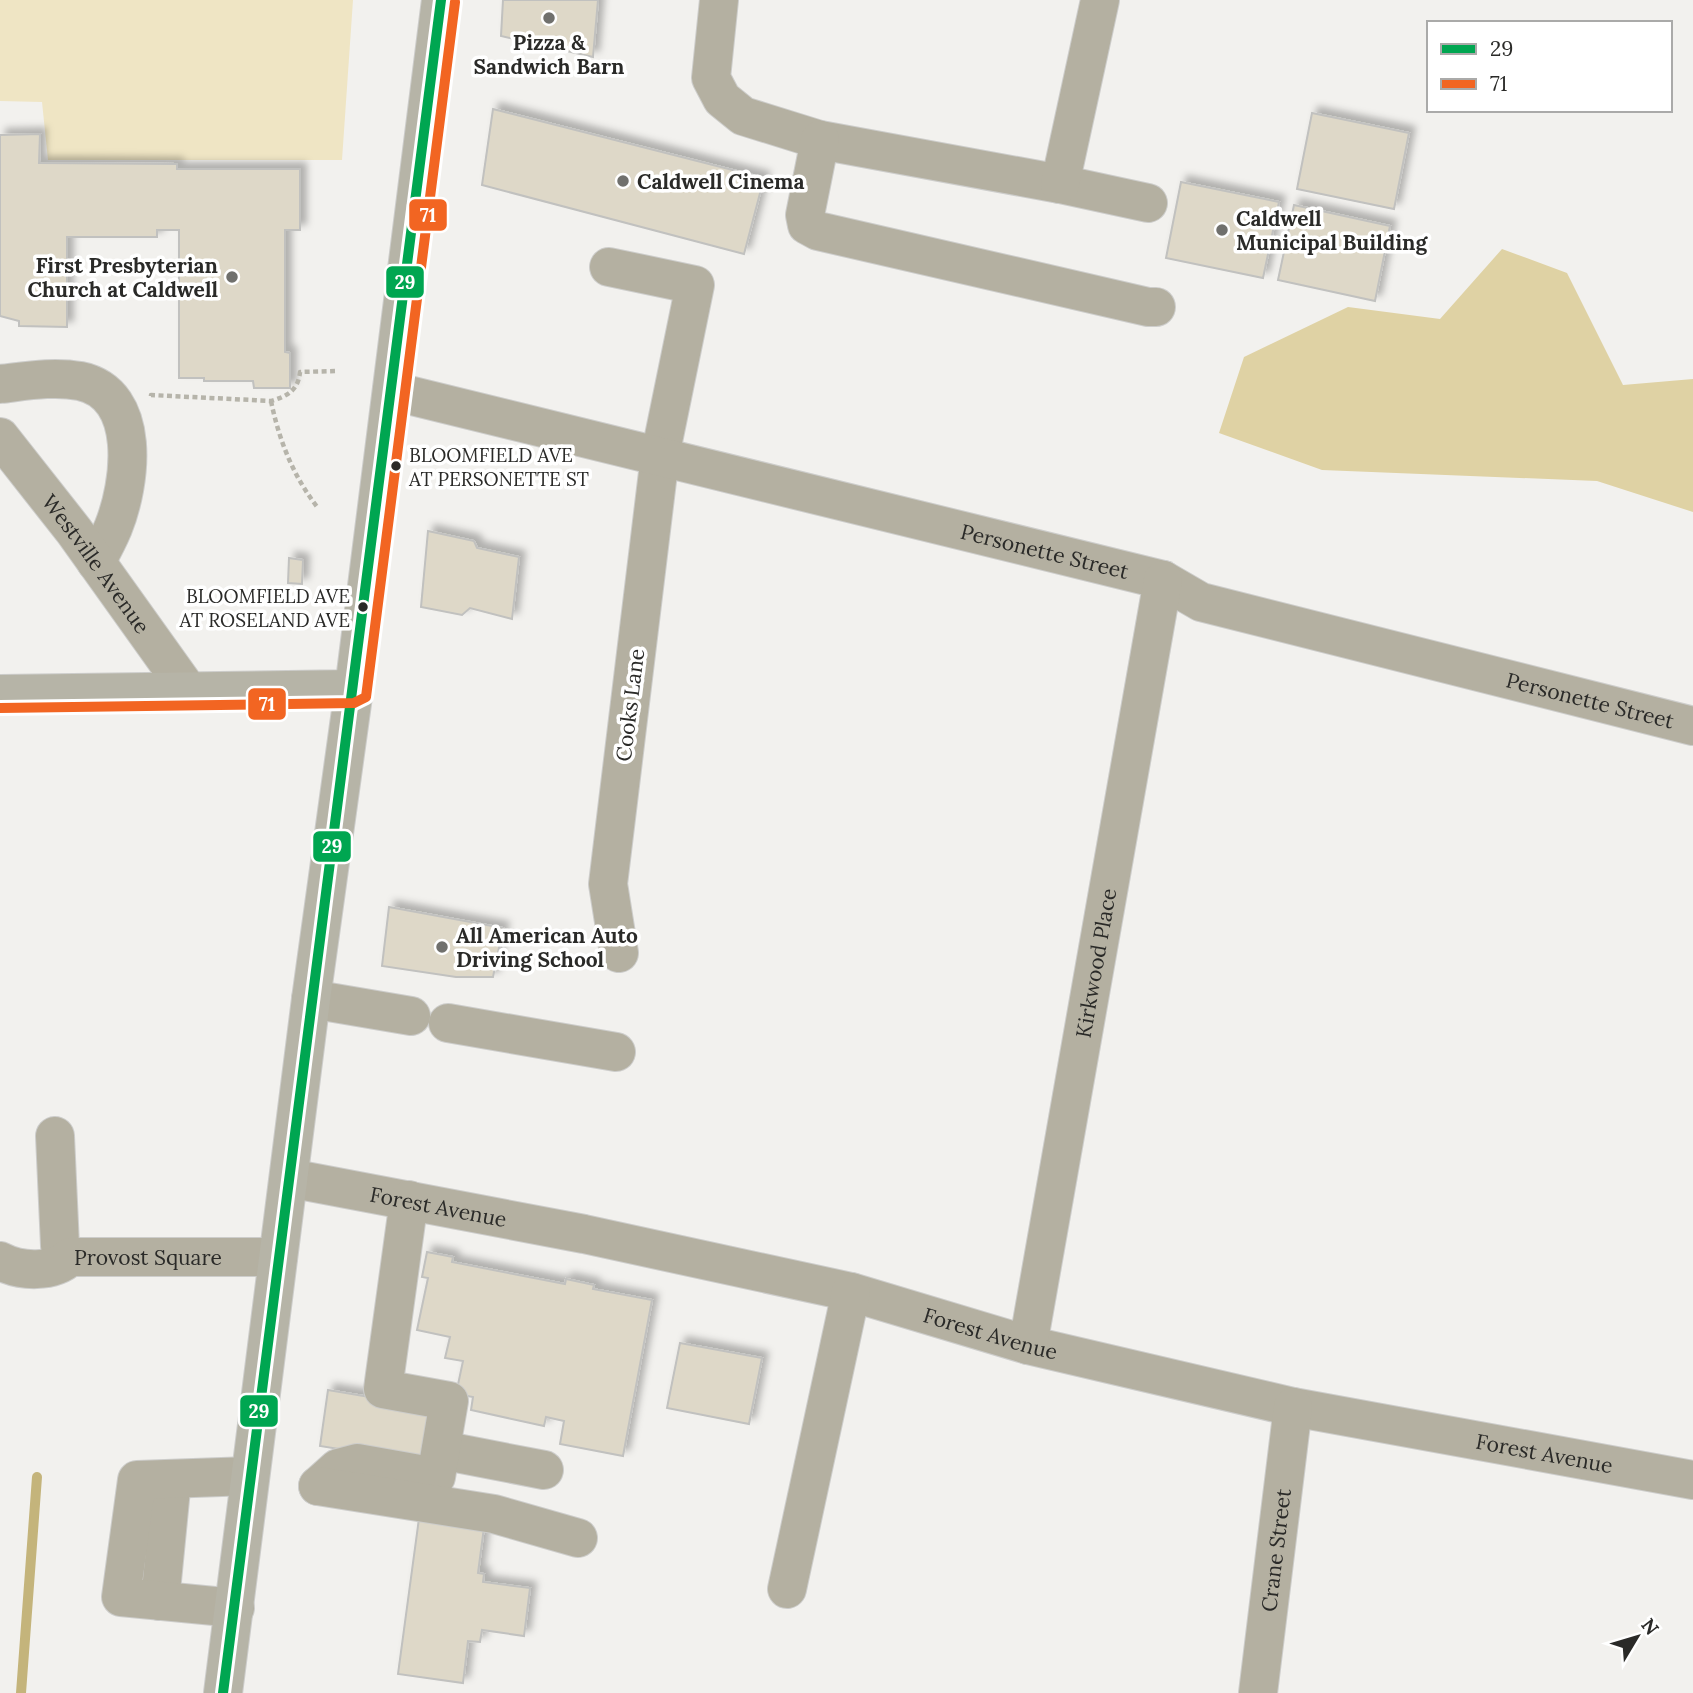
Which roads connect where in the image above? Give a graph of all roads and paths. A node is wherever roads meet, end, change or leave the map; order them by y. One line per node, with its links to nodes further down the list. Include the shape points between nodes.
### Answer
1 (441, 0): 11 (main road)
2 (719, 0): 4 (street, via 711,78 722,99 743,116)
3 (1100, 0): 5 (street)
4 (820, 140): 5 (street); 8 (street, via 807,225)
5 (1060, 184): 6 (street)
6 (1148, 203)
7 (610, 267): 15 (street, Cooks Lane, via 695,285)
8 (1156, 307)
9 (335, 371): 13 (path, via 300,372 295,388 286,397)
10 (0, 384): 17 (street, via 81,381 105,392 120,410 128,459 114,527)
11 (392, 391): 15 (street, Personette Street); 19 (main road)
12 (151, 395): 13 (path)
13 (271, 401): 16 (path, via 286,455)
14 (2, 444): 17 (street, Westville Avenue)
15 (660, 456): 18 (street, Personette Street); 23 (street, Cooks Lane, via 608,884)
16 (318, 508)
17 (96, 562): 20 (street, Westville Avenue)
18 (1163, 580): 22 (street, Personette Street, via 1201,602); 35 (street, Kirkwood Place)
19 (354, 689): 20 (main road); 24 (main road)
20 (189, 692): 21 (main road)
21 (0, 694)
22 (1693, 726)
23 (619, 953)
24 (311, 999): 25 (street); 29 (main road)
25 (411, 1016)
26 (448, 1023): 27 (street)
27 (616, 1052)
28 (55, 1136): 31 (street, via 60,1246)
29 (289, 1178): 30 (street, Forest Avenue); 32 (main road)
30 (409, 1200): 34 (street, Forest Avenue); 37 (street, via 383,1389 449,1401)
31 (70, 1257): 32 (street, Provost Square); 33 (street, Provost Square, via 60,1267)
32 (278, 1257): 39 (main road)
33 (7, 1271)
34 (850, 1292): 35 (street, Forest Avenue); 42 (street)
35 (1028, 1345): 36 (street, Forest Avenue)
36 (1293, 1406): 40 (street, Forest Avenue); 45 (street, Crane Street)
37 (441, 1450): 38 (street); 41 (street, via 436,1477 357,1463 338,1468 318,1486 494,1514)
38 (544, 1470)
39 (250, 1476): 43 (main road); 43 (street, via 137,1480 121,1597)
40 (1693, 1480)
41 (578, 1538)
42 (787, 1589)
43 (235, 1608): 44 (main road)
44 (223, 1693)
45 (1258, 1693)

